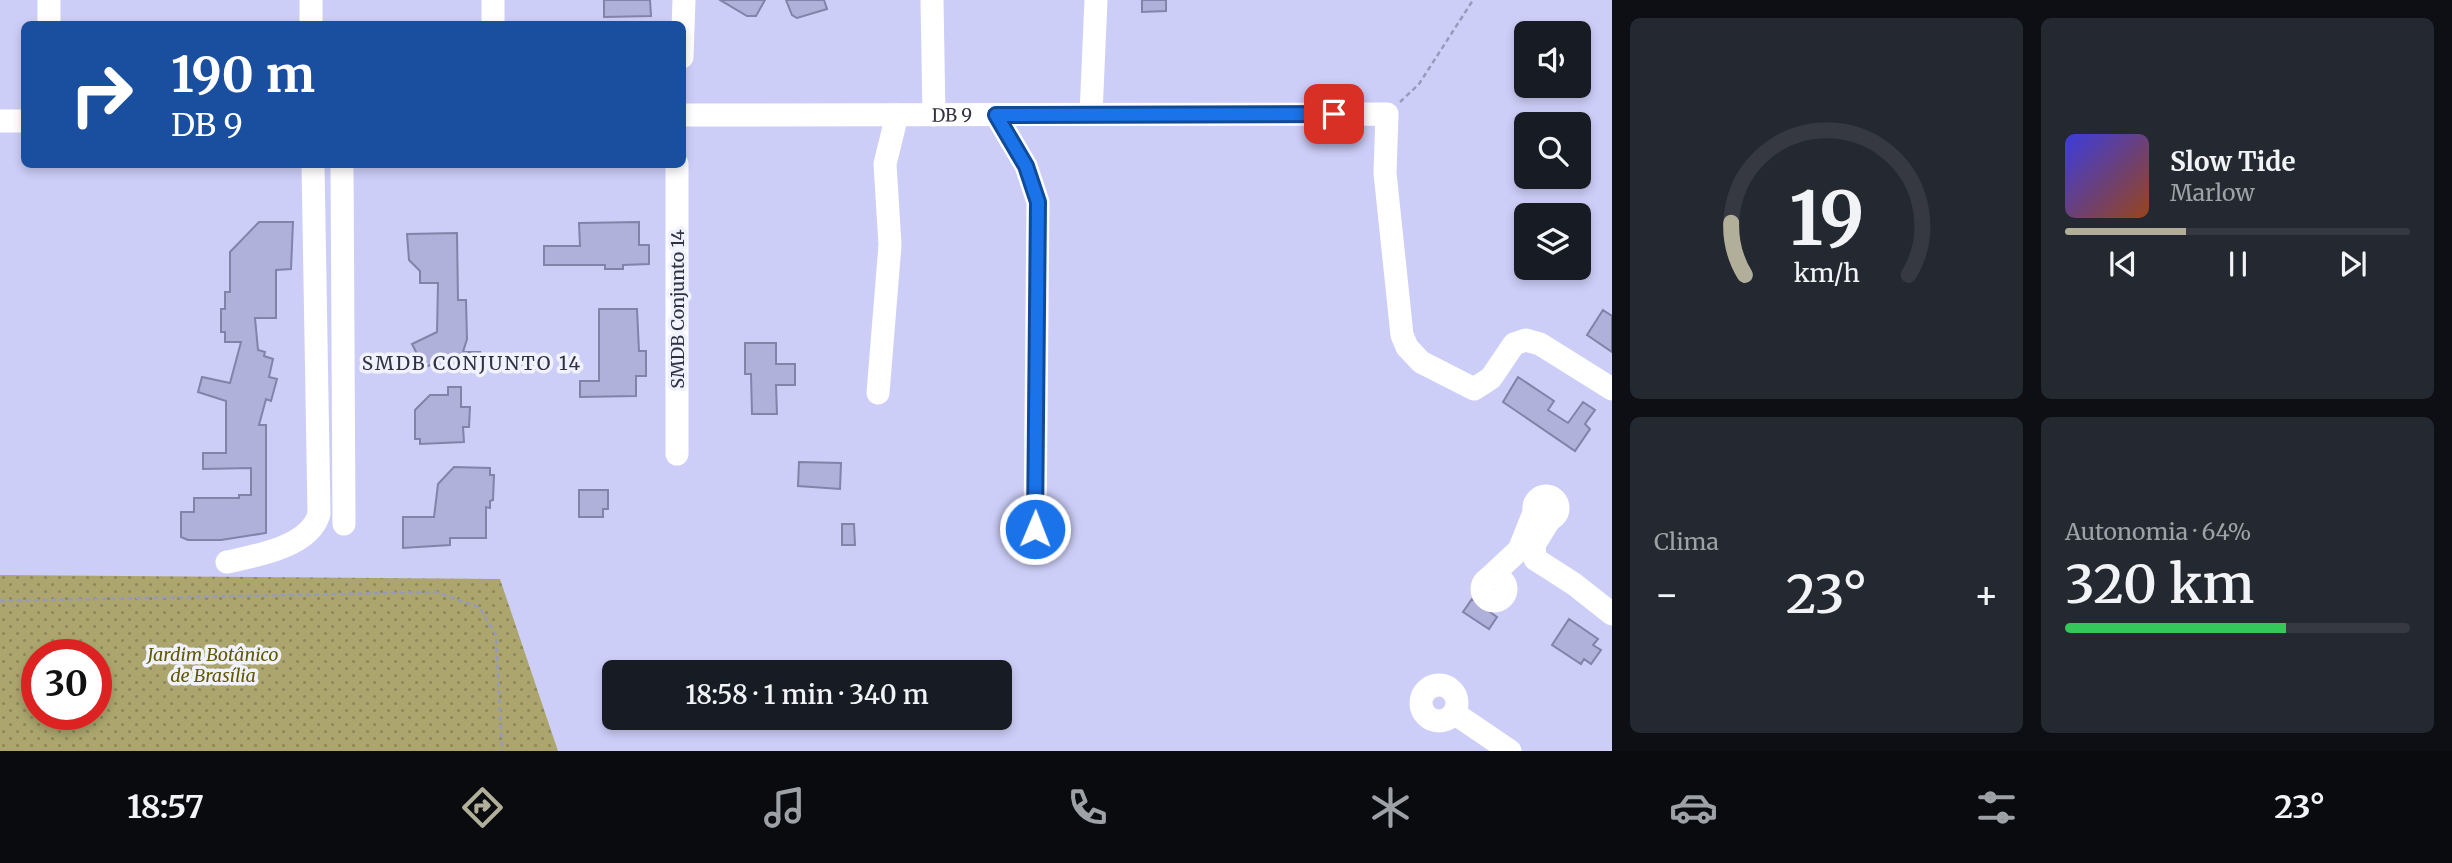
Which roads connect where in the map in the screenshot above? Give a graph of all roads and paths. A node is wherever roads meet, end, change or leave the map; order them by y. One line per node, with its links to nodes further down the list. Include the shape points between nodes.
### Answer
1 (49, 0): 8 (street)
2 (311, 0): 9 (street)
3 (493, 0): 10 (street)
4 (684, 0): 11 (street)
5 (932, 0): 16 (street)
6 (1096, 0): 12 (street)
7 (1473, 0): 13 (path, via 1419,84)
8 (49, 21)
9 (311, 21)
10 (493, 21)
11 (683, 21)
12 (1091, 114): 13 (street, DB 9); 17 (street, DB 9)
13 (1387, 114): 23 (street, via 1385,173 1392,242 1402,335 1413,356 1474,389 1492,378 1514,344 1532,341)
14 (686, 115): 15 (street, DB 9)
15 (897, 115): 16 (street, DB 9); 24 (street, via 885,172 890,245)
16 (934, 115): 17 (street, DB 9)
17 (996, 115): 27 (street, via 1026,166 1038,202)
18 (0, 121): 19 (street)
19 (21, 121)
20 (313, 168): 29 (street, via 318,514 316,523 299,538)
21 (342, 168): 26 (street)
22 (677, 168): 25 (street, SMDB Conjunto 14)
23 (1612, 389)
24 (878, 393)
25 (677, 454)
26 (344, 524)
27 (1035, 529)
28 (1535, 559): 28 (street, via 1542,514 1496,587 1519,567); 31 (street)
29 (227, 562)
30 (0, 601): 33 (path, via 436,592 479,607 496,635)
31 (1612, 614)
32 (1454, 713): 34 (street)
33 (502, 751)
34 (1510, 751)

